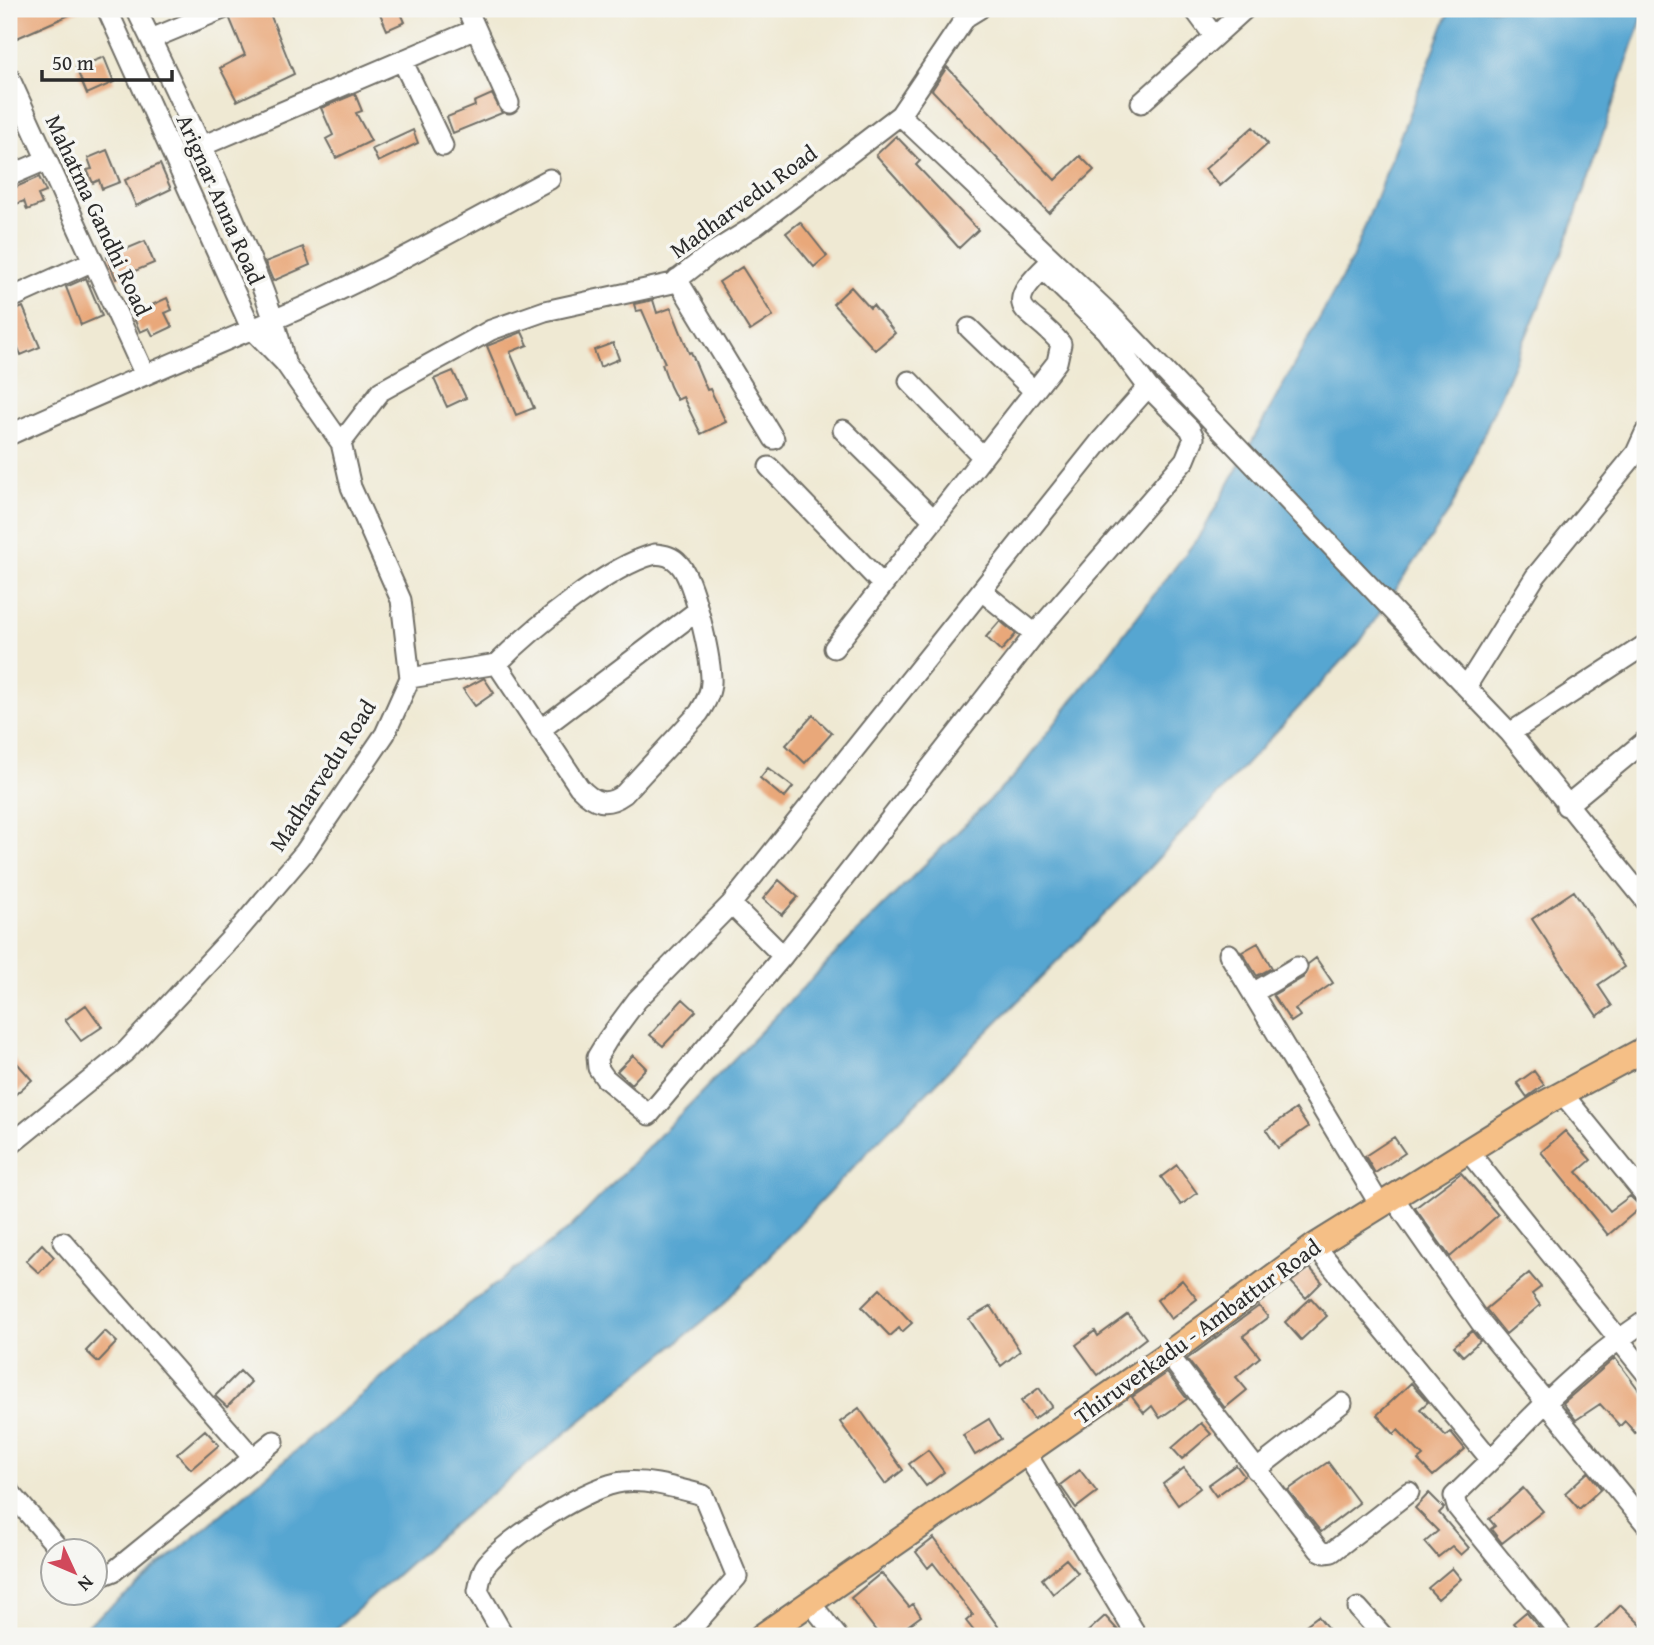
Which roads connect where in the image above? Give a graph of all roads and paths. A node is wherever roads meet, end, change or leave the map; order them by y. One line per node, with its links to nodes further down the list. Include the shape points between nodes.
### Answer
1 (107, 9): 26 (street, Arignar Anna Road)
2 (136, 9): 10 (street, Arignar Anna Road)
3 (223, 9): 10 (street)
4 (467, 9): 8 (street)
5 (1194, 9): 9 (street)
6 (1245, 9): 9 (street)
7 (968, 12): 15 (street, Madharvedu Road)
8 (476, 29): 11 (street); 13 (street)
9 (1214, 36): 14 (street)
10 (151, 39): 16 (street, Arignar Anna Road)
11 (402, 62): 16 (street); 17 (street)
12 (9, 77): 18 (street, Mahatma Gandhi Road)
13 (509, 103)
14 (1141, 103)
15 (900, 116): 22 (street); 23 (street, Madharvedu Road)
16 (202, 146): 25 (street, Arignar Anna Road)
17 (443, 146)
18 (46, 159): 19 (street); 21 (street, Mahatma Gandhi Road)
19 (9, 176)
20 (550, 179): 25 (street, via 421,249)
21 (93, 261): 24 (street); 29 (street, Mahatma Gandhi Road)
22 (1050, 263): 31 (street, via 1047,273 1106,331); 32 (street, via 1024,287 1021,300 1023,309 1062,348); 50 (street, via 1110,314)
23 (677, 279): 36 (street); 37 (street, Madharvedu Road, via 545,311 491,330 381,391)
24 (9, 299)
25 (276, 319): 26 (street); 28 (street, Arignar Anna Road)
26 (251, 328): 28 (street, Arignar Anna Road); 29 (street)
27 (970, 328): 32 (street)
28 (285, 363): 37 (street, Arignar Anna Road)
29 (144, 373): 35 (street)
30 (909, 382): 38 (street)
31 (1148, 387): 43 (street); 45 (street, via 1190,429 1194,438 1185,460)
32 (1034, 391): 38 (street)
33 (843, 430): 41 (street)
34 (1645, 433): 39 (street)
35 (9, 435)
36 (774, 439)
37 (341, 443): 49 (street, via 351,487 401,600)
38 (983, 457): 41 (street)
39 (1641, 457): 50 (street, via 1535,578)
40 (769, 467): 42 (street)
41 (934, 520): 42 (street)
42 (883, 585): 47 (street)
43 (982, 591): 45 (street); 56 (street)
44 (697, 611): 48 (street, via 692,584 681,565 668,555 638,558 535,629); 51 (street); 51 (street, via 711,678 708,698 624,794 613,802 589,798)
45 (1035, 634): 58 (street)
46 (1645, 645): 52 (street)
47 (834, 648)
48 (496, 664): 49 (street); 51 (street)
49 (410, 678): 63 (street, Madharvedu Road, via 384,734 326,821 236,933 125,1052)
50 (1466, 687): 52 (street)
51 (540, 730)
52 (1510, 733): 54 (street)
53 (1645, 741): 54 (street)
54 (1566, 806): 55 (street)
55 (1644, 895)
56 (731, 904): 58 (street); 58 (street, via 636,1000 597,1057 605,1078 649,1115)
57 (1228, 954): 60 (street)
58 (783, 956)
59 (1297, 967): 60 (street)
60 (1253, 993): 66 (street)
61 (1645, 1049): 62 (main road, Thiruverkadu - Ambattur Road)
62 (1562, 1093): 64 (main road, Thiruverkadu - Ambattur Road); 65 (street)
63 (9, 1146)
64 (1468, 1151): 66 (main road, Thiruverkadu - Ambattur Road); 70 (street)
65 (1645, 1195)
66 (1387, 1201): 68 (main road, Thiruverkadu - Ambattur Road); 73 (street)
67 (63, 1242): 77 (street)
68 (1315, 1246): 71 (main road, Thiruverkadu - Ambattur Road); 78 (street)
69 (1645, 1321): 70 (street)
70 (1617, 1340): 72 (street); 73 (street)
71 (1168, 1354): 76 (main road, Thiruverkadu - Ambattur Road); 79 (street)
72 (1645, 1372)
73 (1544, 1402): 78 (street); 82 (street)
74 (1342, 1403): 79 (street)
75 (274, 1441): 77 (street)
76 (1026, 1453): 85 (main road, Thiruverkadu - Ambattur Road); 91 (street)
77 (253, 1458): 84 (street)
78 (1491, 1460): 93 (street, via 1454,1496 1457,1507)
79 (1256, 1470): 81 (street, via 1325,1553)
80 (9, 1491): 83 (street)
81 (1409, 1492)
82 (1645, 1523)
83 (48, 1536)
84 (108, 1573)
85 (811, 1604): 89 (main road, Thiruverkadu - Ambattur Road); 90 (street)
86 (1359, 1608): 92 (street)
87 (504, 1636): 88 (street, via 478,1591 485,1566 574,1499 623,1482 703,1495 737,1577)
88 (685, 1636)
89 (762, 1636)
90 (837, 1636)
91 (1137, 1636)
92 (1383, 1636)
93 (1562, 1636)

